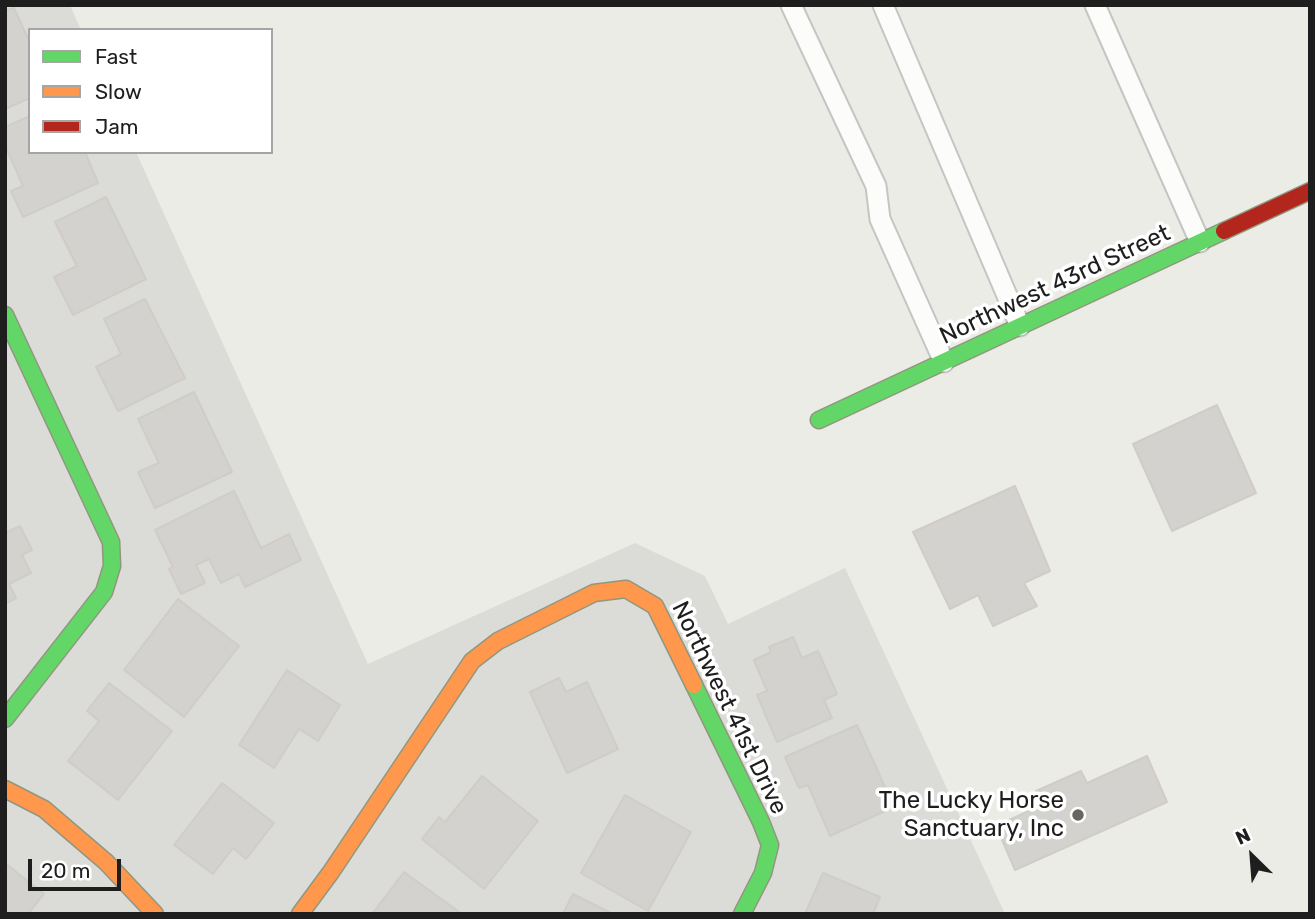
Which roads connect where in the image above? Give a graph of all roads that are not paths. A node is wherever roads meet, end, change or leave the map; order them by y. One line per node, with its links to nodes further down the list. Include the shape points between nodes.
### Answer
1 (790, 5): 8 (lane, via 876,186 880,219)
2 (883, 5): 7 (lane)
3 (1095, 5): 5 (lane)
4 (1310, 191): 5 (street, Northwest 43rd Street)
5 (1200, 242): 7 (street, Northwest 43rd Street)
6 (5, 315): 10 (street, via 111,542 112,566 104,592)
7 (1020, 326): 8 (street, Northwest 43rd Street)
8 (944, 362): 9 (street, Northwest 43rd Street)
9 (819, 420)
10 (5, 719)
11 (5, 789): 12 (street, via 44,809 106,862)
12 (156, 914)
13 (300, 914): 14 (street, Northwest 41st Drive, via 472,661 498,641 594,593 626,589 655,606 770,845 763,873)
14 (742, 914)

